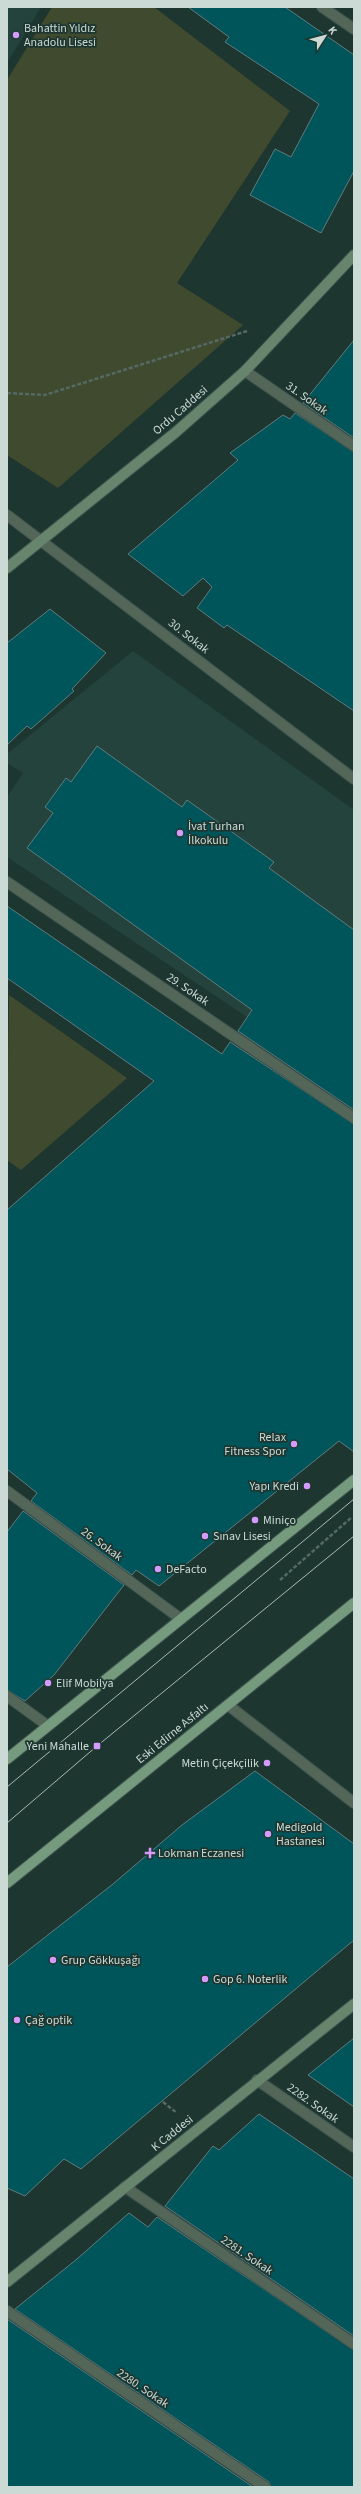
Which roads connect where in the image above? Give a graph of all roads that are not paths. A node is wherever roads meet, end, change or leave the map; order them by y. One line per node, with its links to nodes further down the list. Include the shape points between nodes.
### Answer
1 (322, 7): 2 (street)
2 (354, 29)
3 (354, 255): 4 (main road, Ordu Caddesi)
4 (245, 371): 5 (street, 31. Sokak); 7 (main road, Ordu Caddesi, via 176,432)
5 (354, 446)
6 (7, 515): 7 (street, 30. Sokak)
7 (44, 541): 8 (main road, Ordu Caddesi); 9 (street, 30. Sokak)
8 (7, 568)
9 (354, 779)
10 (7, 882): 11 (street, 29. Sokak)
11 (354, 1118)
12 (354, 1480): 15 (main road)
13 (7, 1491): 15 (street, 26. Sokak)
14 (354, 1603): 17 (main road, Eski Edirne Asfaltı)
15 (181, 1619): 18 (main road)
16 (7, 1696): 18 (street)
17 (228, 1705): 20 (street); 21 (main road, Eski Edirne Asfaltı)
18 (48, 1726): 19 (main road)
19 (7, 1759)
20 (354, 1803)
21 (7, 1883)
22 (354, 2004): 23 (main road, K Caddesi)
23 (257, 2080): 24 (street, 2282. Sokak); 25 (main road, K Caddesi)
24 (354, 2147)
25 (125, 2187): 26 (main road, K Caddesi); 28 (street, 2281. Sokak)
26 (7, 2282)
27 (7, 2311): 29 (street, 2280. Sokak)
28 (354, 2344)
29 (265, 2487)

